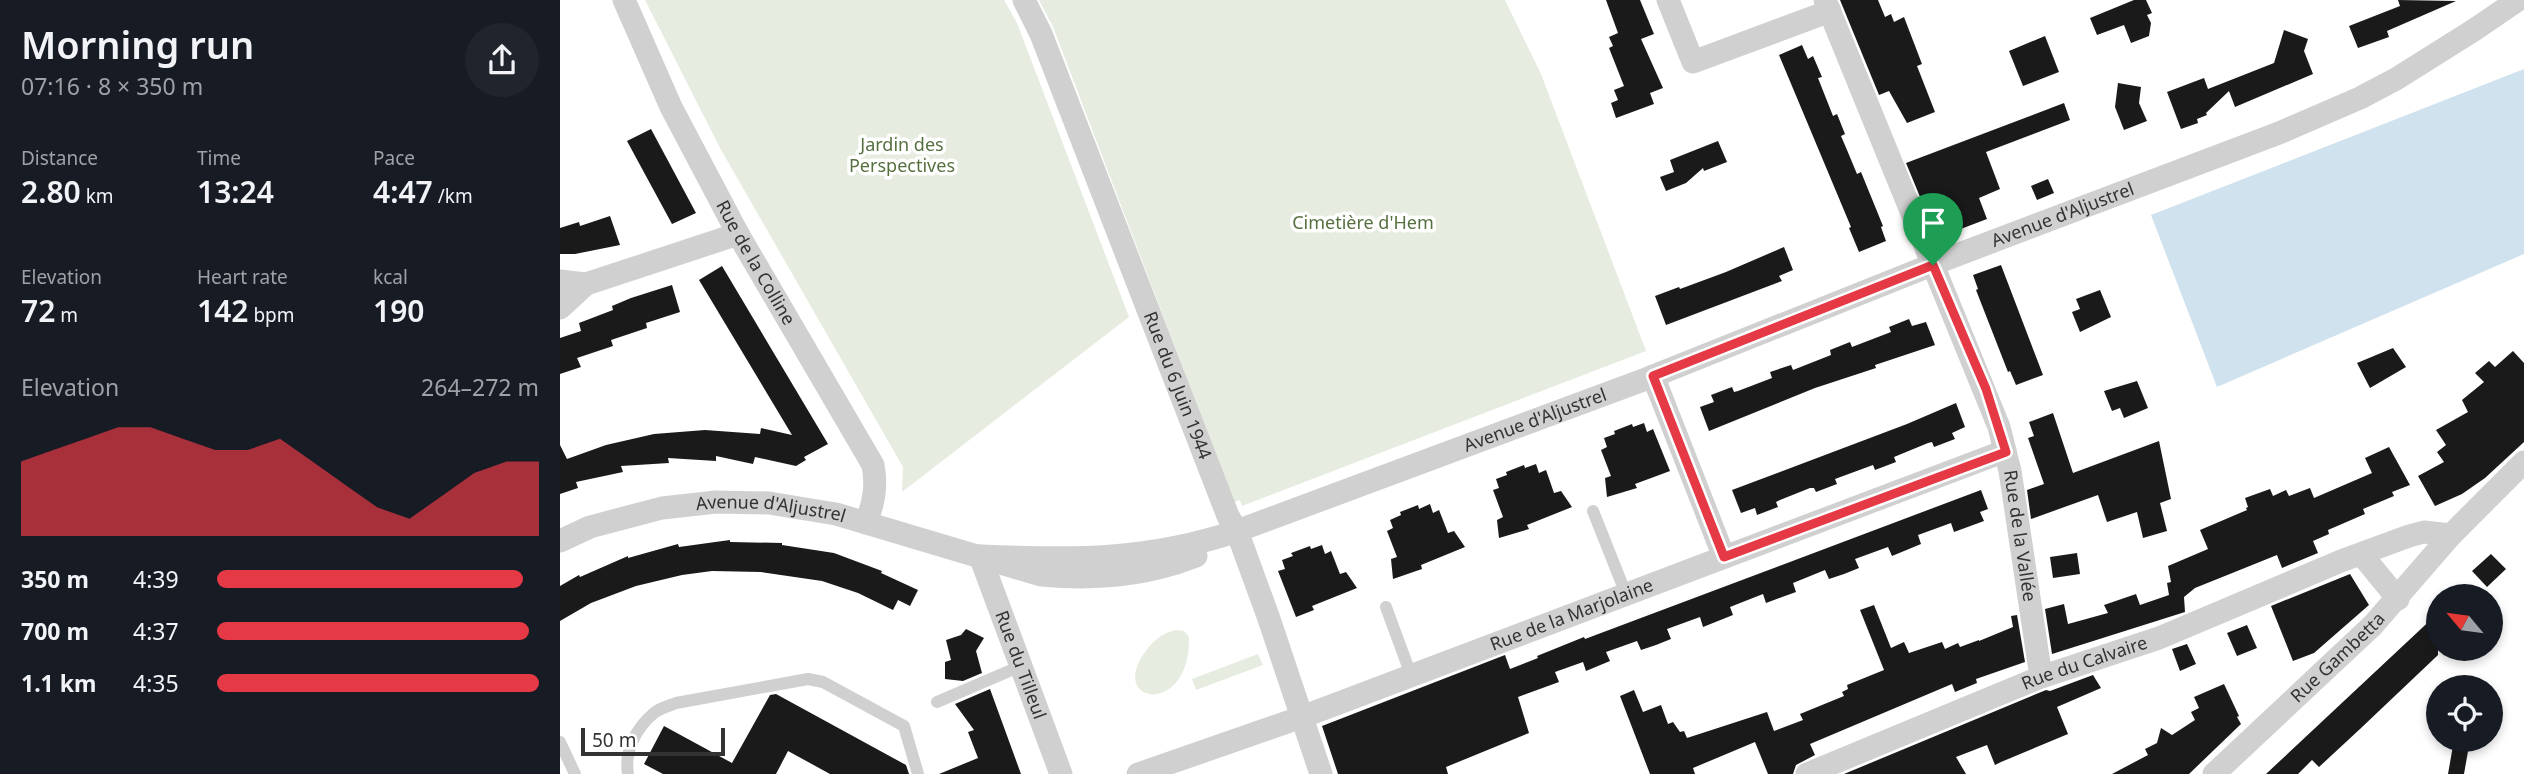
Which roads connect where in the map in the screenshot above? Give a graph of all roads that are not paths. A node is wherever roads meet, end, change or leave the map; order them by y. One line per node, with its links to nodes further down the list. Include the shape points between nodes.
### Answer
1 (624, 0): 6 (street, Rue de la Colline, via 671,107)
2 (1024, 0): 16 (street, Rue du 6 Juin 1944)
3 (1668, 0): 5 (street, Rue de la Vallée, via 1693,62)
4 (2518, 0): 7 (street, Avenue d'Aljustrel, via 2423,63 2323,115)
5 (1828, 5): 7 (street, Rue de la Vallée)
6 (738, 234): 9 (street); 15 (street, Rue de la Colline, via 873,465 875,491)
7 (1933, 265): 11 (street, Avenue d'Aljustrel); 12 (street, Rue de la Vallée, via 1986,389)
8 (560, 281): 9 (street)
9 (586, 284): 10 (street)
10 (560, 308)
11 (1653, 376): 16 (street, Avenue d'Aljustrel); 21 (street)
12 (2006, 452): 21 (street, Rue de la Marjolaine); 27 (street, Rue de la Vallée)
13 (2524, 462): 17 (street)
14 (1593, 511): 22 (lane)
15 (866, 523): 18 (street, Avenue d'Aljustrel, via 789,506 716,502 642,513 590,527); 20 (street, Avenue d'Aljustrel)
16 (1237, 531): 20 (street, Avenue d'Aljustrel, via 1179,562 1114,577 1041,575); 29 (street, Rue du 6 Juin 1944)
17 (2451, 535): 19 (street, Rue du Calvaire, via 2424,532); 23 (street, Rue Gambetta)
18 (560, 541)
19 (2362, 555): 23 (street); 27 (street, Rue du Calvaire, via 2159,638)
20 (980, 556): 25 (street, Rue du Tilleul)
21 (1724, 557): 22 (street, Rue de la Marjolaine)
22 (1626, 594): 26 (street, Rue de la Marjolaine)
23 (2398, 599): 38 (street, Rue Gambetta)
24 (1386, 607): 26 (lane)
25 (1021, 666): 28 (lane); 34 (street, Rue du Tilleul)
26 (1411, 675): 29 (street, Rue de la Marjolaine)
27 (2041, 677): 37 (street, Rue du Calvaire)
28 (937, 702)
29 (1301, 717): 35 (street, Rue de la Marjolaine); 36 (street, Rue du 6 Juin 1944)
30 (560, 742): 31 (lane)
31 (575, 774)
32 (628, 774): 33 (lane, via 627,750 655,711 676,703 808,679 823,682 904,726)
33 (918, 774)
34 (1060, 774)
35 (1138, 774)
36 (1321, 774)
37 (1807, 774)
38 (2214, 774)

